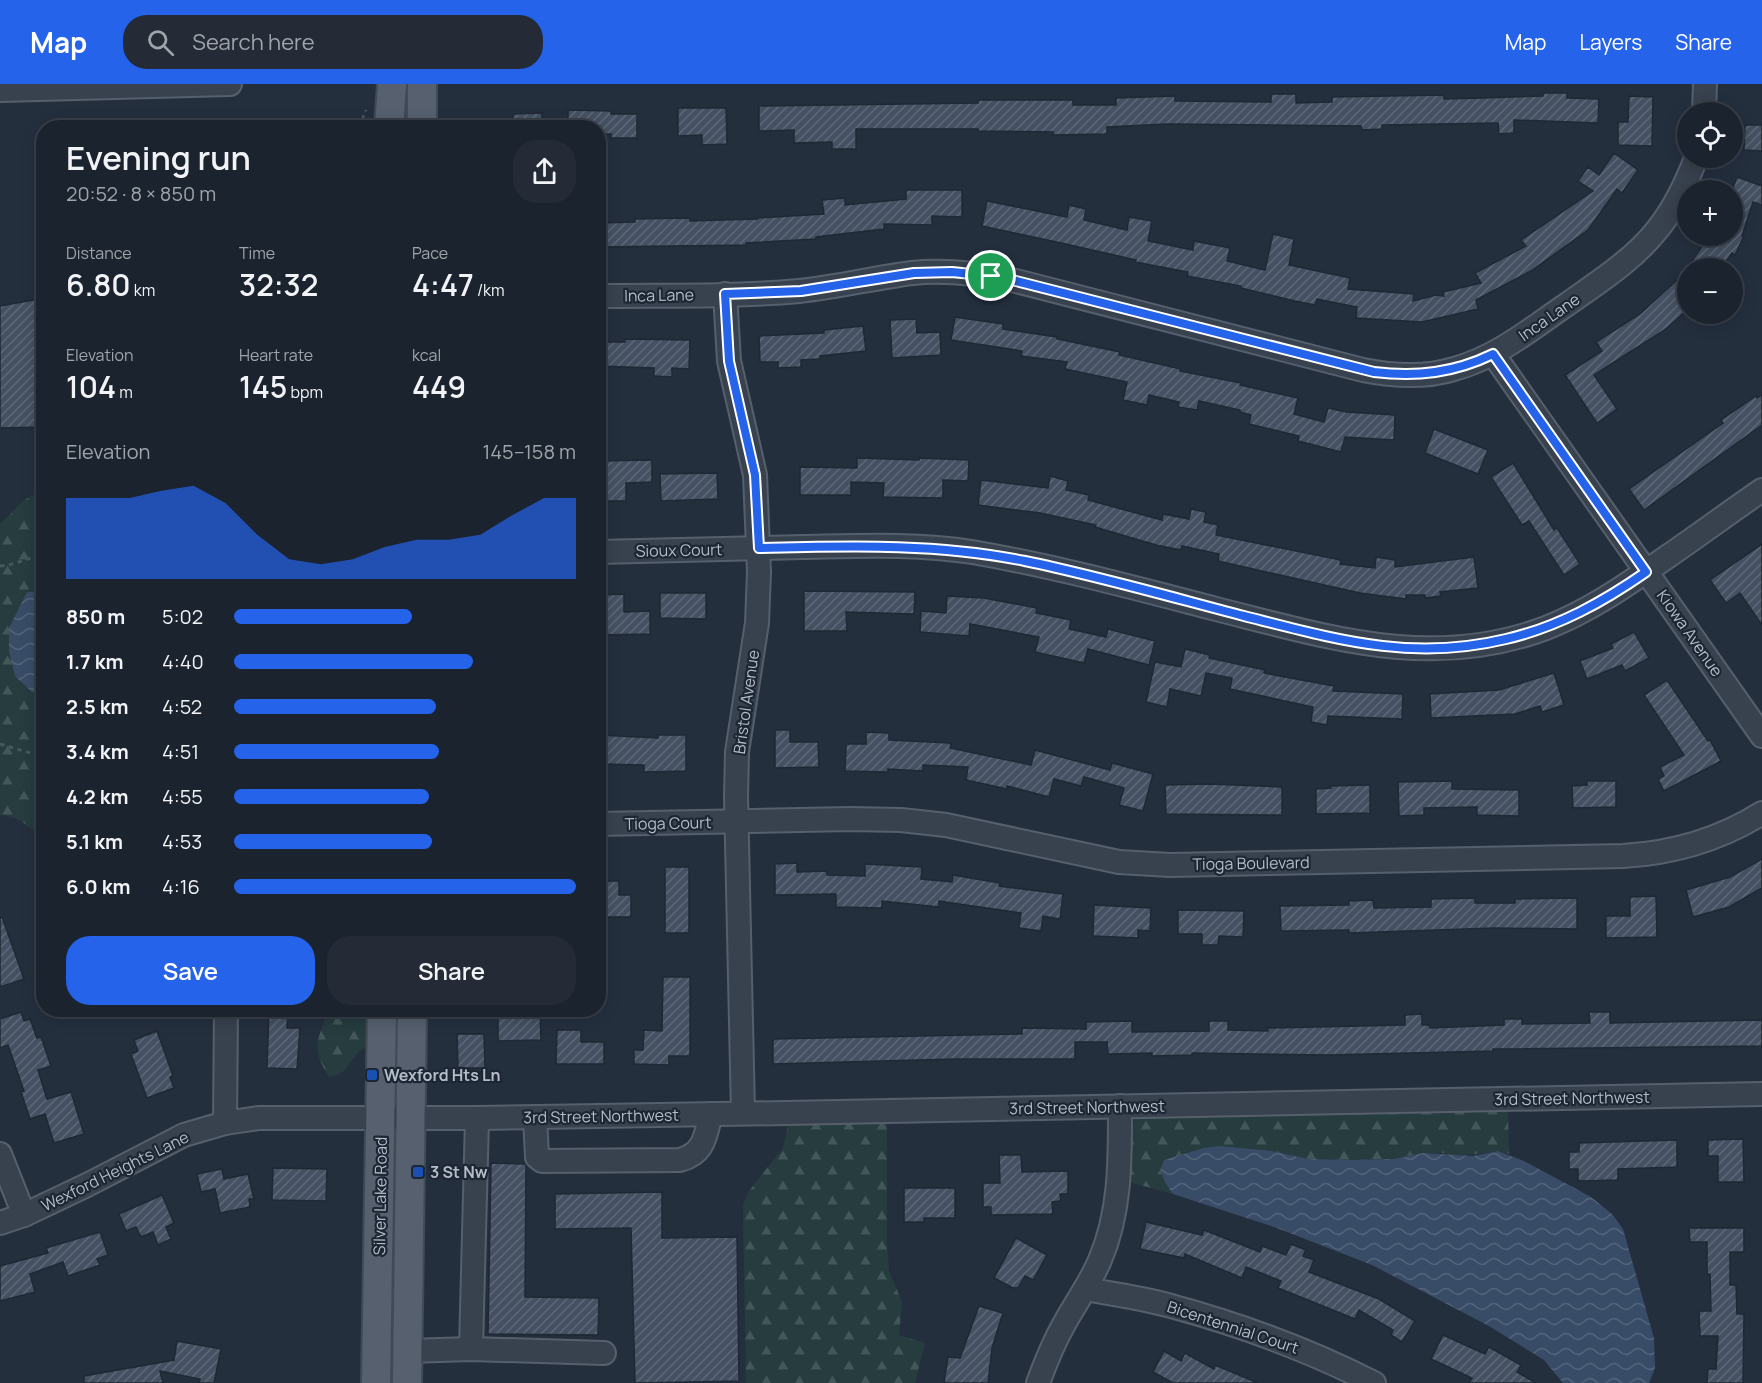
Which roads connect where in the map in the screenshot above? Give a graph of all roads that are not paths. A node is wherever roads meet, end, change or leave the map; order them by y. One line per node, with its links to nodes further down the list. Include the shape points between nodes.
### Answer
1 (230, 84): 5 (street)
2 (392, 84): 8 (main road)
3 (422, 84): 9 (main road)
4 (1705, 84): 7 (street)
5 (119, 85): 6 (street)
6 (0, 90)
7 (1704, 102)
8 (390, 120)
9 (422, 120)
10 (1692, 168): 13 (street, Inca Lane, via 1672,210 1640,250)
11 (725, 294): 12 (street, Inca Lane); 13 (street, Inca Lane, via 801,291 914,273 952,272 1016,281 1374,372 1425,375 1452,370); 15 (street, Bristol Avenue, via 729,361 755,475)
12 (606, 296)
13 (1493, 354): 17 (street, Kiowa Avenue)
14 (1762, 490): 17 (street, Sioux Court)
15 (759, 548): 16 (street, Sioux Court); 17 (street, Sioux Court, via 908,547 966,552 1062,570 1328,637 1411,649 1481,644 1544,628 1597,604); 20 (street, Bristol Avenue, via 758,623 737,752)
16 (606, 552)
17 (1646, 572): 18 (street, Kiowa Avenue)
18 (1762, 736)
19 (1762, 813): 20 (street, Tioga Boulevard, via 1717,837 1655,854 1170,865 1119,862 946,825 901,820)
20 (736, 821): 21 (street, Tioga Court); 27 (street, Bristol Avenue)
21 (606, 824)
22 (226, 1017): 33 (street)
23 (382, 1017): 29 (main road, Silver Lake Road)
24 (412, 1017): 31 (main road)
25 (1762, 1094): 26 (street, 3rd Street Northwest)
26 (1120, 1106): 27 (street, 3rd Street Northwest); 37 (street, via 1118,1199 1111,1230)
27 (743, 1113): 28 (street, 3rd Street Northwest)
28 (711, 1114): 30 (street, 3rd Street Northwest); 30 (street, via 702,1146 691,1157 680,1160 542,1161 537,1157)
29 (382, 1117): 31 (street, Wexford Heights Lane); 33 (street, Wexford Heights Lane); 41 (main road, Silver Lake Road)
30 (535, 1117): 32 (street, 3rd Street Northwest)
31 (411, 1118): 32 (street, 3rd Street Northwest); 39 (main road)
32 (477, 1118): 38 (street)
33 (225, 1123): 35 (street, Wexford Heights Lane, via 184,1135)
34 (0, 1154): 35 (street)
35 (24, 1215): 36 (street, Wexford Heights Lane)
36 (0, 1223)
37 (1085, 1289): 43 (street, via 1053,1345); 44 (street, Bicentennial Court, via 1238,1325)
38 (471, 1349): 39 (street); 40 (street)
39 (408, 1351): 42 (main road)
40 (604, 1353)
41 (376, 1383)
42 (407, 1383)
43 (1038, 1383)
44 (1374, 1383)

